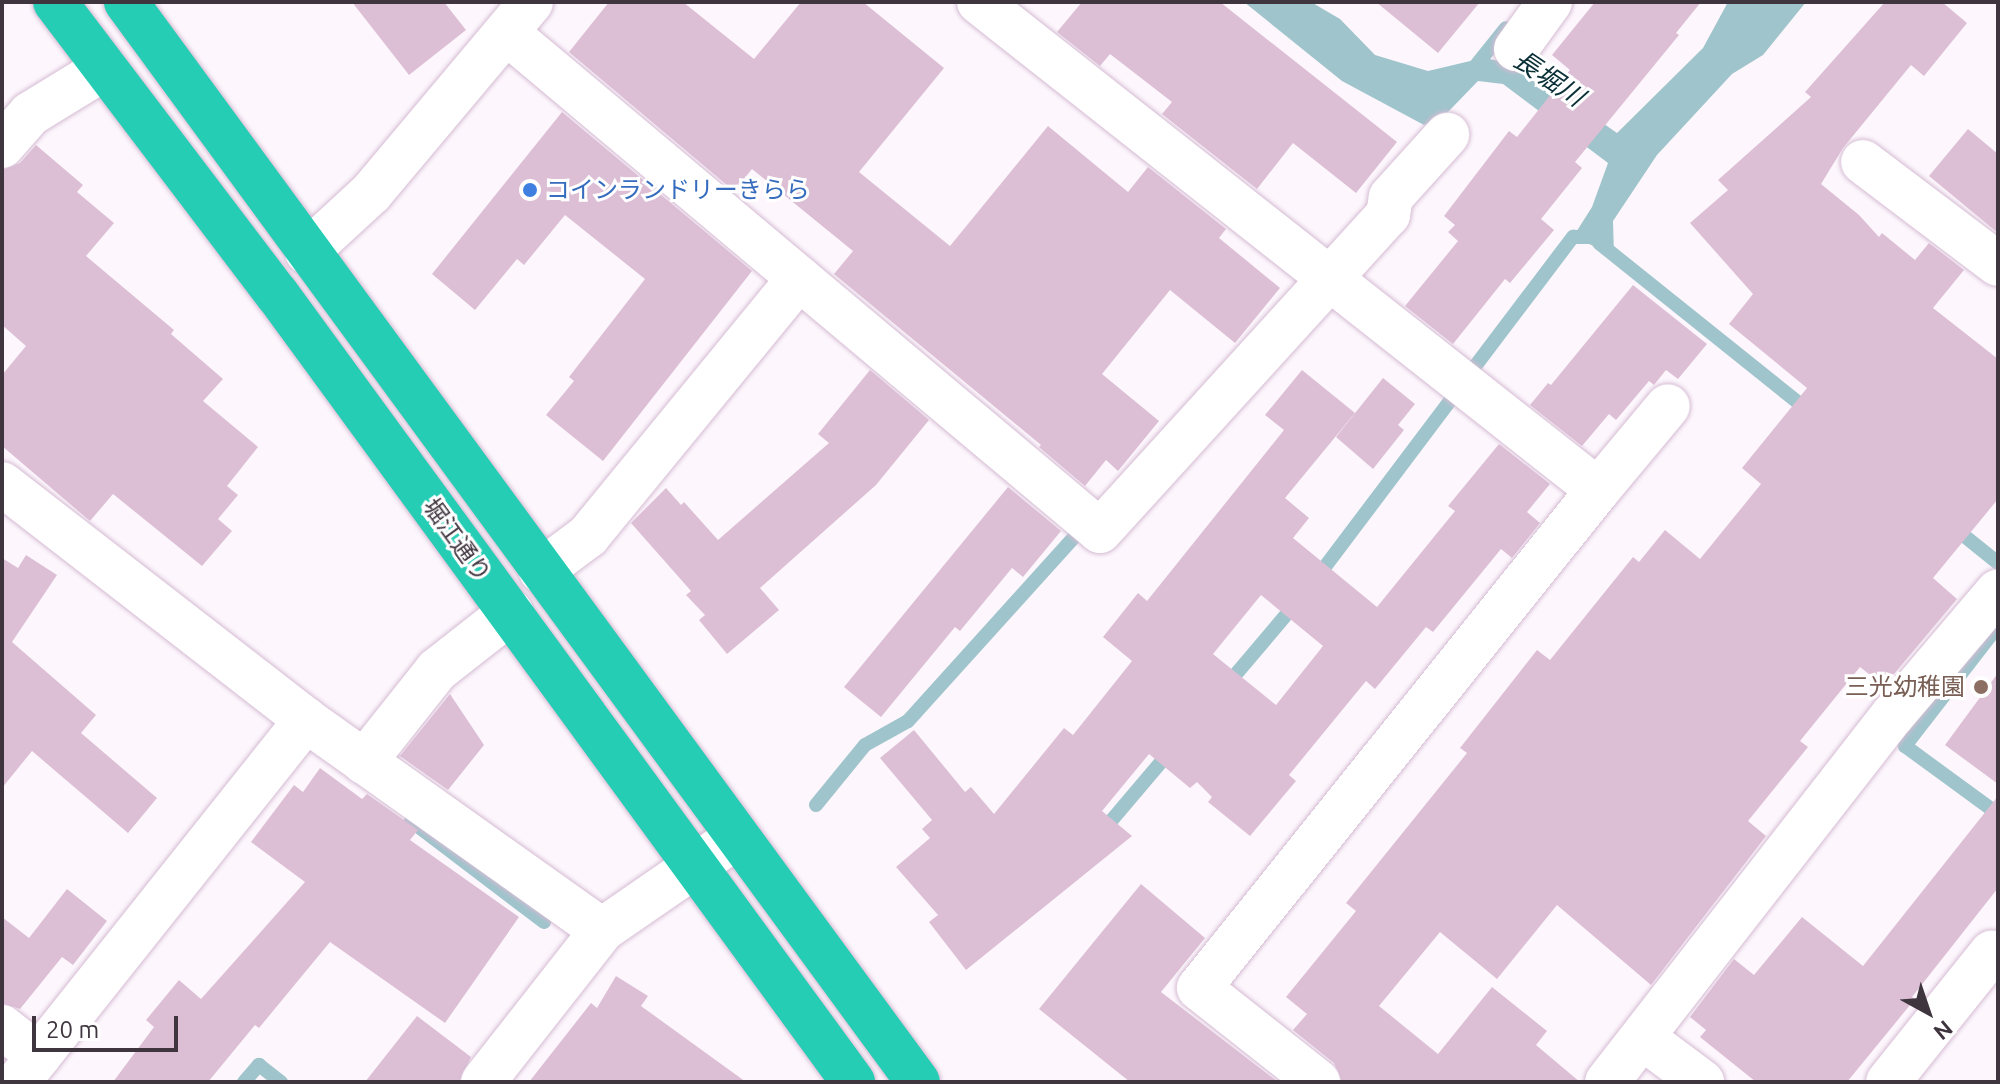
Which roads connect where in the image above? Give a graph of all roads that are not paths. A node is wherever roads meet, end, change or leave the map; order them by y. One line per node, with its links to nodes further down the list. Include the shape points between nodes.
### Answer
1 (55, 2): 7 (highway, 堀江通り)
2 (126, 2): 11 (highway, 堀江通り)
3 (979, 2): 14 (street)
4 (1550, 2): 6 (street)
5 (519, 17): 11 (street, via 371,193); 13 (street)
6 (1516, 49)
7 (105, 68): 9 (street, via 30,114); 20 (highway, 堀江通り)
8 (1447, 135): 14 (street, via 1391,197 1388,215)
9 (2, 146)
10 (1863, 162): 12 (street)
11 (307, 252): 18 (highway, 堀江通り)
12 (1998, 264)
13 (799, 278): 14 (street, via 1100,531); 18 (street, via 588,536)
14 (1331, 278): 17 (street)
15 (1668, 406): 17 (street)
16 (2, 484): 21 (street)
17 (1598, 490): 33 (street, via 1199,988)
18 (541, 571): 23 (highway, 堀江通り)
19 (1998, 591): 28 (street, via 1893,715)
20 (511, 612): 22 (street, via 437,670); 24 (highway, 堀江通り)
21 (306, 720): 22 (street); 29 (street)
22 (364, 762): 25 (street)
23 (737, 837): 24 (street); 32 (highway, 堀江通り)
24 (697, 865): 25 (street); 31 (highway, 堀江通り)
25 (602, 930): 30 (street)
26 (1992, 952): 36 (street)
27 (2, 1027): 29 (street)
28 (1643, 1038): 34 (street); 35 (street)
29 (29, 1069)
30 (483, 1082)
31 (853, 1082)
32 (918, 1082)
33 (1318, 1082)
34 (1607, 1082)
35 (1702, 1082)
36 (1888, 1082)

